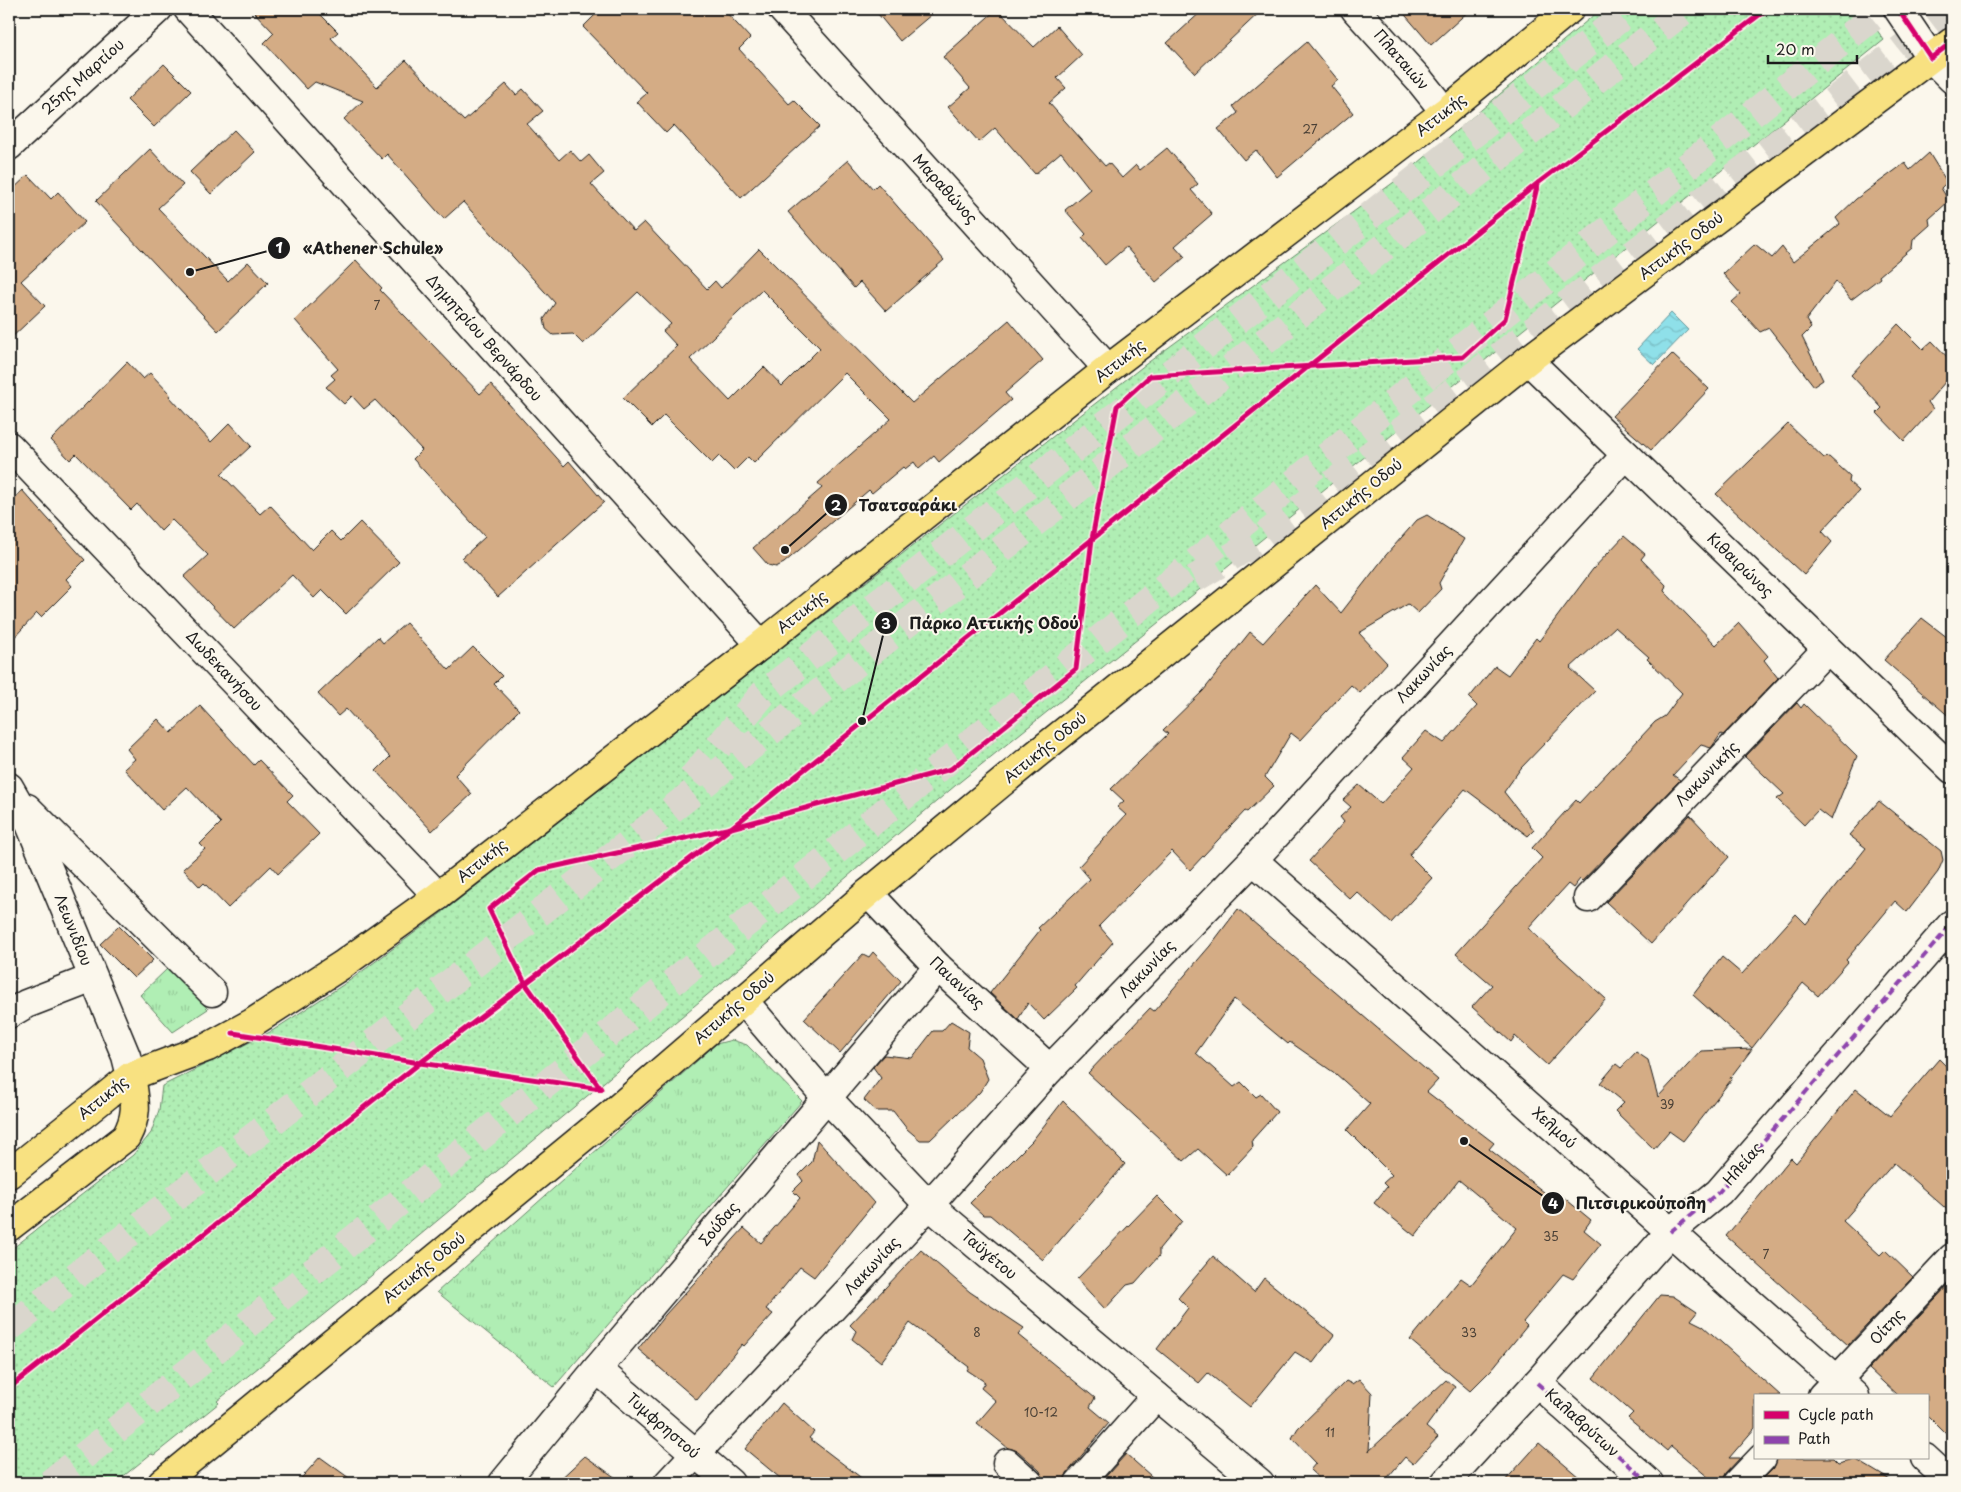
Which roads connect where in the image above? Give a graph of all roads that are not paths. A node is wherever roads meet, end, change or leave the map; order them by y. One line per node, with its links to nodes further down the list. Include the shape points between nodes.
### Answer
1 (158, 9): 10 (street, 25ης Μαρτίου)
2 (188, 9): 15 (street, Δημητρίου Βερνάρδου)
3 (782, 9): 12 (street, Μαραθώνος)
4 (1355, 9): 9 (street, Πλαταιών)
5 (1570, 9): 9 (main road, Αττικής)
6 (1898, 9): 7 (street)
7 (1942, 50): 8 (street); 11 (main road, Αττικής Οδού)
8 (1952, 79)
9 (1445, 112): 12 (main road, Αττικής)
10 (9, 146)
11 (1528, 360): 14 (street, Κιθαιρώνος); 20 (main road, Αττικής Οδού)
12 (1108, 369): 15 (main road, Αττικής)
13 (9, 446): 21 (street, Δωδεκανήσου)
14 (1626, 455): 16 (street, Κιθαιρώνος); 19 (street, Λακωνίας)
15 (760, 645): 21 (main road, Αττικής)
16 (1827, 649): 17 (street, Κιθαιρώνος); 22 (street, Λακωνικής)
17 (1952, 770)
18 (12, 791): 25 (street, Λεωνιδίου, via 29,822); 26 (street)
19 (1253, 860): 29 (street, Λακωνίας); 35 (street, Χελμού)
20 (868, 893): 24 (street, Παιανίας); 27 (main road, Αττικής Οδού)
21 (438, 896): 30 (main road, Αττικής, via 342,965 252,1023 208,1047)
22 (1588, 898)
23 (1952, 924): 35 (street, Ηλείας, via 1719,1192)
24 (938, 966): 29 (street, Παιανίας); 31 (street, Σούδας)
25 (93, 978): 28 (street); 30 (street, Λεωνιδίου, via 126,1056)
26 (212, 992)
27 (743, 1000): 31 (street, Ταϋγέτου); 45 (main road, Αττικής Οδού, via 613,1113)
28 (9, 1014)
29 (1050, 1069): 33 (street, Λακωνίας)
30 (131, 1076): 32 (main road, Αττικής); 34 (main road, via 136,1110 134,1123 126,1136)
31 (826, 1097): 33 (street, Ταϋγέτου); 37 (street, Σούδας)
32 (9, 1174)
33 (929, 1205): 40 (street, Ταϋγέτου); 41 (street, Λακωνίας)
34 (9, 1227)
35 (1670, 1232): 38 (street, Ηλείας); 39 (street, Χελμού)
36 (1952, 1258): 39 (street, Οίτης)
37 (596, 1369): 41 (street, Τυμφρηστού); 46 (street, Σούδας)
38 (1538, 1383): 52 (street, Ηλείας); 53 (street, Καλαβρύτων)
39 (1838, 1391)
40 (1156, 1396): 50 (street); 51 (street, Ταϋγέτου)
41 (696, 1454): 47 (street, Λακωνίας); 48 (street, Τυμφρηστού)
42 (1760, 1460): 54 (street)
43 (1927, 1460): 55 (street)
44 (1006, 1463): 49 (street)
45 (162, 1483)
46 (503, 1483)
47 (668, 1483)
48 (730, 1483)
49 (1029, 1483)
50 (1079, 1483)
51 (1260, 1483)
52 (1445, 1483)
53 (1649, 1483)
54 (1738, 1483)
55 (1952, 1483)

